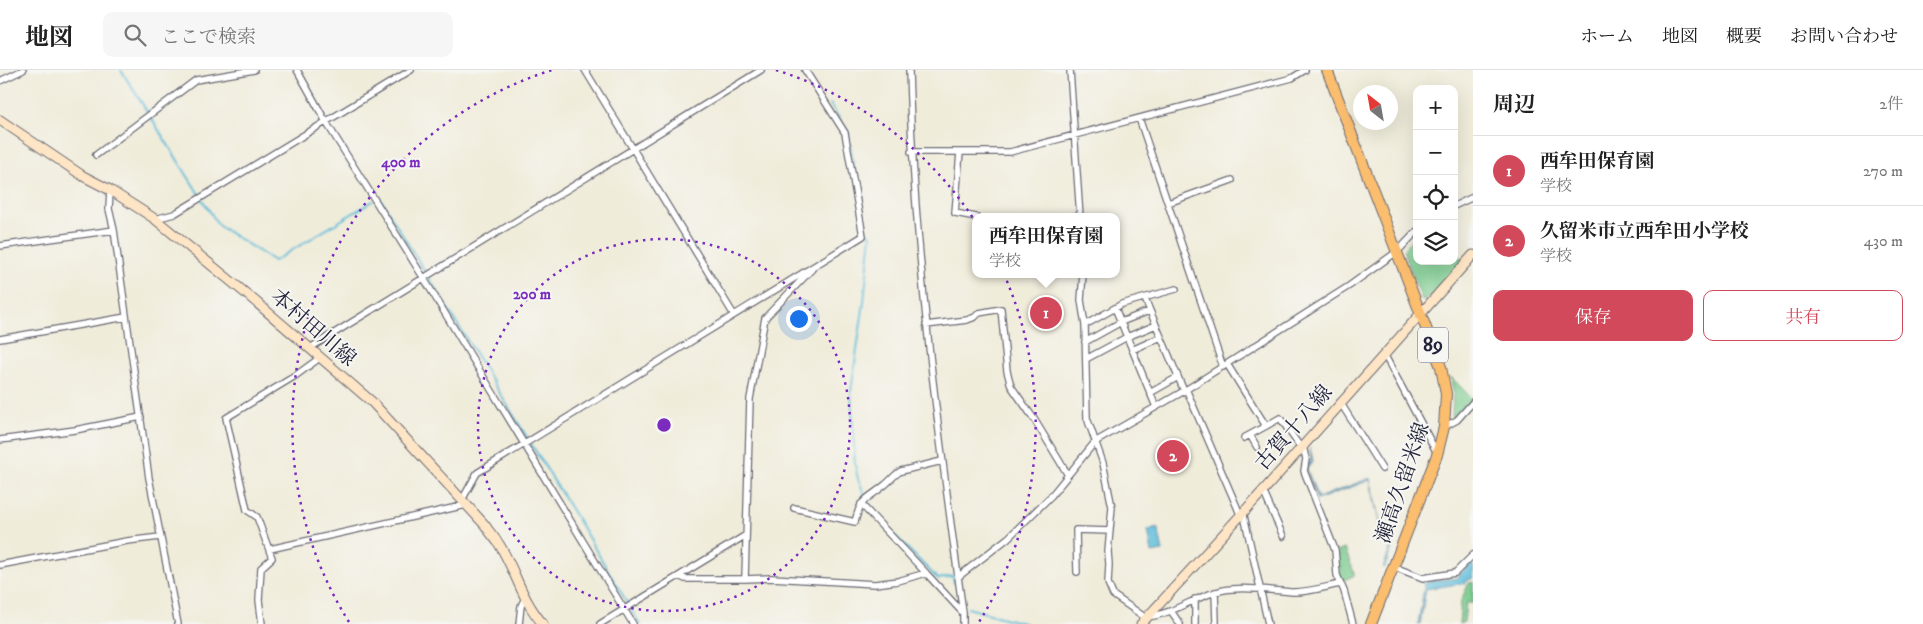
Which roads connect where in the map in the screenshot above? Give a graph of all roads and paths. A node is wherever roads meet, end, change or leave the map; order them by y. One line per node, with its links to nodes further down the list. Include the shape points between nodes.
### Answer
1 (23, 70): 12 (street)
2 (254, 70): 20 (street, via 196,80)
3 (297, 70): 15 (street)
4 (411, 70): 15 (street)
5 (585, 70): 17 (street)
6 (761, 70): 17 (street)
7 (805, 70): 34 (street, via 845,133 863,236)
8 (909, 70): 18 (street)
9 (1070, 70): 16 (street)
10 (1305, 70): 13 (street, via 1292,78)
11 (1328, 70): 32 (main road, 瀬高久留米線 / 89)
12 (0, 81)
13 (1139, 118): 16 (street); 24 (street)
14 (0, 120): 22 (main road, 本村田川線, via 83,176)
15 (326, 122): 28 (street, via 174,214); 35 (street)
16 (1075, 134): 19 (street, via 1010,152); 26 (street)
17 (633, 149): 35 (street); 42 (street)
18 (911, 152): 19 (street); 45 (street)
19 (960, 152): 27 (street, via 955,213)
20 (96, 155)
21 (1232, 180): 24 (street)
22 (110, 190): 28 (main road, 本村田川線); 29 (street, via 109,208)
23 (1473, 197): 25 (street)
24 (1168, 203): 57 (street)
25 (1458, 204)
26 (1080, 213)
27 (972, 216)
28 (156, 219): 52 (main road, 本村田川線)
29 (114, 230): 31 (street); 43 (street)
30 (1413, 235): 32 (street)
31 (0, 246)
32 (1398, 252): 41 (main road, 瀬高久留米線 / 89); 57 (street)
33 (1473, 255): 41 (main road, 古賀十八線)
34 (818, 262): 42 (street); 82 (street, via 765,318 750,399)
35 (423, 277): 52 (street); 69 (street)
36 (1083, 278): 46 (street, via 1081,300)
37 (1176, 289): 38 (street)
38 (1145, 299): 39 (street); 40 (street)
39 (1115, 308): 44 (street); 46 (street)
40 (1150, 311): 44 (street); 47 (street)
41 (1421, 312): 54 (main road, 古賀十八線); 66 (main road, 瀬高久留米線 / 89, via 1441,367 1446,394)
42 (734, 315): 69 (street)
43 (126, 317): 50 (street); 64 (street)
44 (1120, 322): 48 (street); 51 (street)
45 (926, 325): 73 (street); 75 (street, via 968,320 979,313 1000,309 1011,386)
46 (1085, 325): 51 (street)
47 (1156, 325): 48 (street); 49 (street)
48 (1127, 337): 53 (street); 56 (street)
49 (1161, 338): 53 (street); 58 (street)
50 (0, 339)
51 (1085, 342): 56 (street)
52 (310, 348): 55 (main road, 本村田川線)
53 (1132, 350): 60 (street)
54 (1384, 354): 61 (main road, 古賀十八線); 72 (street)
55 (321, 357): 77 (main road, 本村田川線, via 372,402); 85 (street, via 226,418 247,510 257,517)
56 (1086, 359): 68 (street, via 1087,418)
57 (1225, 366): 59 (street); 65 (street)
58 (1178, 377): 59 (street); 60 (street)
59 (1185, 390): 63 (street); 80 (street)
60 (1150, 393): 63 (street)
61 (1340, 402): 70 (main road, 古賀十八線); 74 (street)
62 (1473, 402): 66 (street, via 1456,420)
63 (1156, 407): 68 (street)
64 (142, 416): 67 (street, via 75,430); 84 (street)
65 (1266, 426): 70 (street, via 1280,418); 71 (street, via 1247,437)
66 (1444, 427): 72 (main road, 瀬高久留米線 / 89)
67 (0, 440)
68 (1095, 442): 75 (street); 81 (street, via 1110,493)
69 (524, 443): 77 (street, via 477,473); 99 (street)
70 (1302, 446): 76 (main road, 古賀十八線); 94 (street, via 1306,459 1304,472 1335,550)
71 (1257, 447)
72 (1437, 455): 88 (main road, 瀬高久留米線 / 89)
73 (942, 461): 78 (street, via 901,471); 92 (street)
74 (1382, 469)
75 (1068, 475): 92 (street, via 1008,538)
76 (1263, 491): 80 (main road, 古賀十八線); 83 (street)
77 (464, 503): 85 (street); 97 (main road, 本村田川線, via 500,545)
78 (861, 504): 79 (street, via 855,522); 90 (street)
79 (794, 508)
80 (1242, 513): 95 (street); 102 (main road, 古賀十八線)
81 (1110, 531): 89 (street, via 1076,530); 102 (street, via 1108,584 1113,595)
82 (746, 535): 91 (street); 93 (street)
83 (1283, 536)
84 (160, 537): 87 (street); 104 (street)
85 (270, 549): 105 (street, via 272,558 261,568 258,600)
86 (1472, 558): 88 (street, via 1455,574 1423,578)
87 (0, 565)
88 (1394, 567): 115 (main road, 瀬高久留米線 / 89)
89 (1077, 572)
90 (926, 573): 93 (street, via 874,584); 101 (street)
91 (679, 576): 93 (street, via 685,579); 99 (street)
92 (958, 577): 101 (street)
93 (745, 579)
94 (1340, 584): 95 (street, via 1309,591); 114 (street)
95 (1260, 590): 96 (street); 113 (street)
96 (1215, 592): 98 (street); 103 (street)
97 (525, 598): 106 (street); 107 (main road, 本村田川線)
98 (1196, 599): 100 (street); 112 (street)
99 (624, 609): 108 (street); 109 (street)
100 (1170, 611): 102 (street); 111 (street)
101 (963, 613): 110 (street)
102 (1145, 620)
103 (1216, 622)
104 (178, 624)
105 (262, 624)
106 (520, 624)
107 (544, 624)
108 (600, 624)
109 (633, 624)
110 (963, 624)
111 (1180, 624)
112 (1195, 624)
113 (1268, 624)
114 (1353, 624)
115 (1371, 624)

